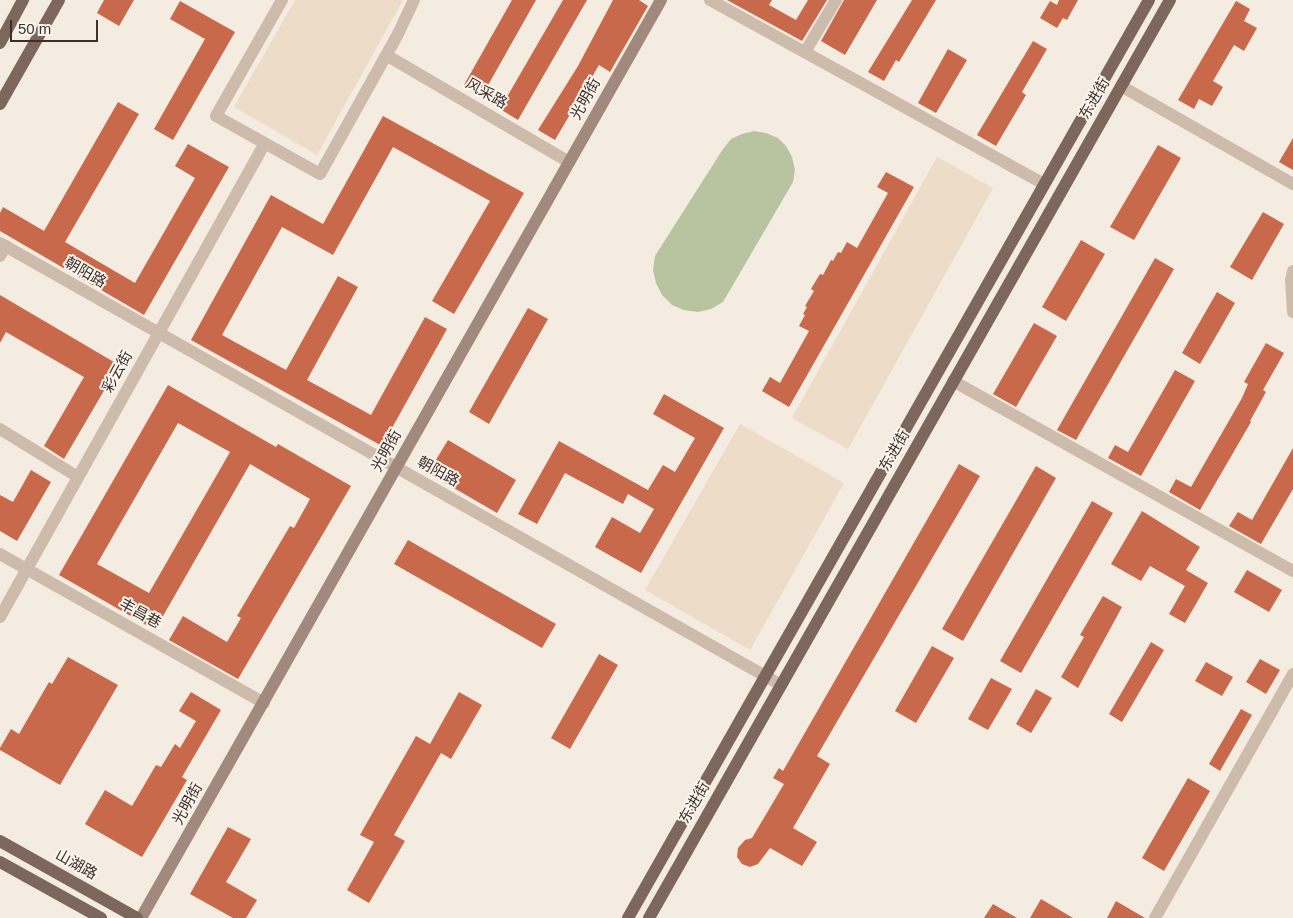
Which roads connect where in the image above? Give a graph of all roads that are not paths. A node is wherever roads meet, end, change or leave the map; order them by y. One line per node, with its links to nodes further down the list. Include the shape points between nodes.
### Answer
1 (23, 0): 10 (main road)
2 (59, 0): 14 (main road)
3 (282, 0): 15 (street, via 216,116)
4 (414, 0): 12 (street)
5 (661, 0): 16 (main road, 光明街)
6 (710, 0): 11 (street)
7 (836, 0): 11 (street)
8 (1149, 0): 17 (main road, 东进街)
9 (1170, 0): 13 (main road, 东进街)
10 (0, 43)
11 (805, 52): 17 (street)
12 (386, 55): 15 (street, via 320,174); 16 (street, 风采路)
13 (1121, 86): 18 (street); 23 (main road, 东进街)
14 (0, 104)
15 (265, 143): 22 (street, 彩云街)
16 (569, 162): 25 (main road, 光明街)
17 (1044, 184): 32 (main road, 东进街)
18 (1293, 184)
19 (2, 249): 22 (street, 朝阳路)
20 (1293, 272): 21 (street)
21 (1293, 312)
22 (159, 333): 25 (street, 朝阳路); 26 (street, 彩云街)
23 (953, 381): 29 (street); 33 (main road, 东进街)
24 (0, 429): 26 (street)
25 (397, 468): 32 (street, 朝阳路); 34 (main road, 光明街)
26 (78, 477): 28 (street, 彩云街)
27 (0, 554): 28 (street, 丰昌巷)
28 (27, 569): 30 (street, 彩云街); 34 (street, 丰昌巷)
29 (1293, 571)
30 (0, 617)
31 (1293, 674): 42 (street)
32 (766, 676): 33 (street, 朝阳路); 40 (main road, 东进街)
33 (781, 685): 41 (main road, 东进街)
34 (264, 703): 39 (main road, 光明街)
35 (0, 841): 38 (main road, 山湖路)
36 (0, 862): 37 (main road)
37 (101, 918)
38 (137, 918)
39 (141, 918)
40 (628, 918)
41 (649, 918)
42 (1155, 918)

